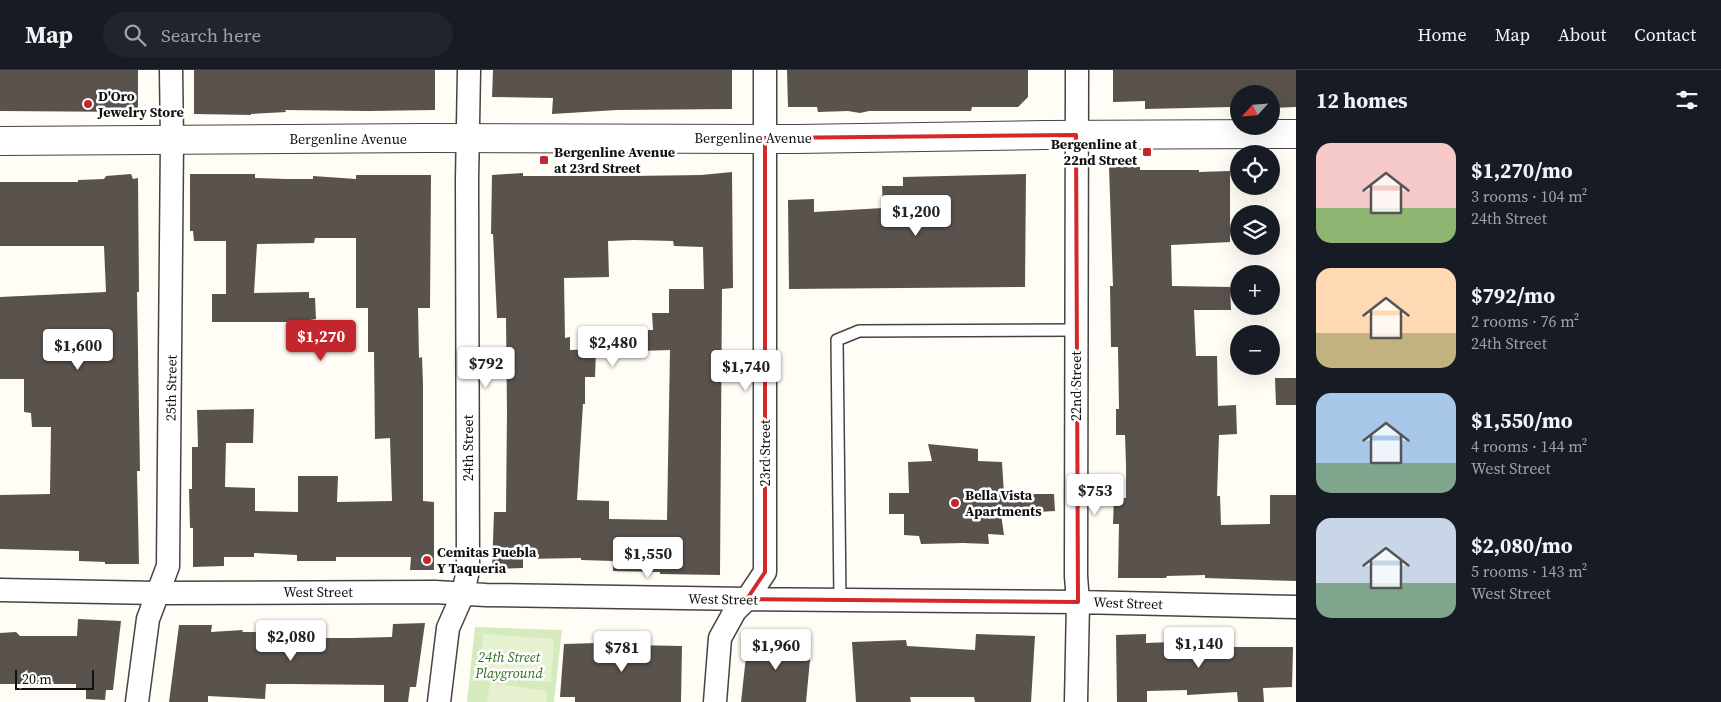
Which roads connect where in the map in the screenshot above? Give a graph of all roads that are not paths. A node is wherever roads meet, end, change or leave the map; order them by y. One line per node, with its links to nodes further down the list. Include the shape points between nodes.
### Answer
1 (171, 70): 9 (street, 25th Street)
2 (469, 70): 7 (street, 24th Street)
3 (765, 70): 8 (street, 23rd Street)
4 (1077, 70): 6 (street, 22nd Street)
5 (1296, 134): 6 (street, Bergenline Avenue)
6 (1076, 135): 8 (street, Bergenline Avenue); 11 (street, 22nd Street)
7 (468, 138): 8 (street, Bergenline Avenue); 9 (street, Bergenline Avenue); 14 (street, 24th Street, via 468,570)
8 (765, 138): 15 (street, 23rd Street, via 765,572)
9 (172, 140): 10 (street, Bergenline Avenue); 13 (street, 25th Street, via 168,566)
10 (0, 141)
11 (1076, 330): 16 (lane, via 859,331 838,340); 17 (street, 22nd Street)
12 (0, 590): 13 (street, West Street)
13 (157, 593): 14 (street, West Street); 19 (street, 25th Street, via 148,619)
14 (463, 594): 15 (street, West Street); 20 (street, 24th Street, via 448,628)
15 (747, 599): 16 (street, West Street); 21 (street, 23rd Street, via 735,611 720,638)
16 (840, 600): 17 (street, West Street)
17 (1078, 602): 18 (street, West Street); 22 (street, 22nd Street)
18 (1296, 607)
19 (137, 702)
20 (439, 702)
21 (714, 702)
22 (1076, 702)

